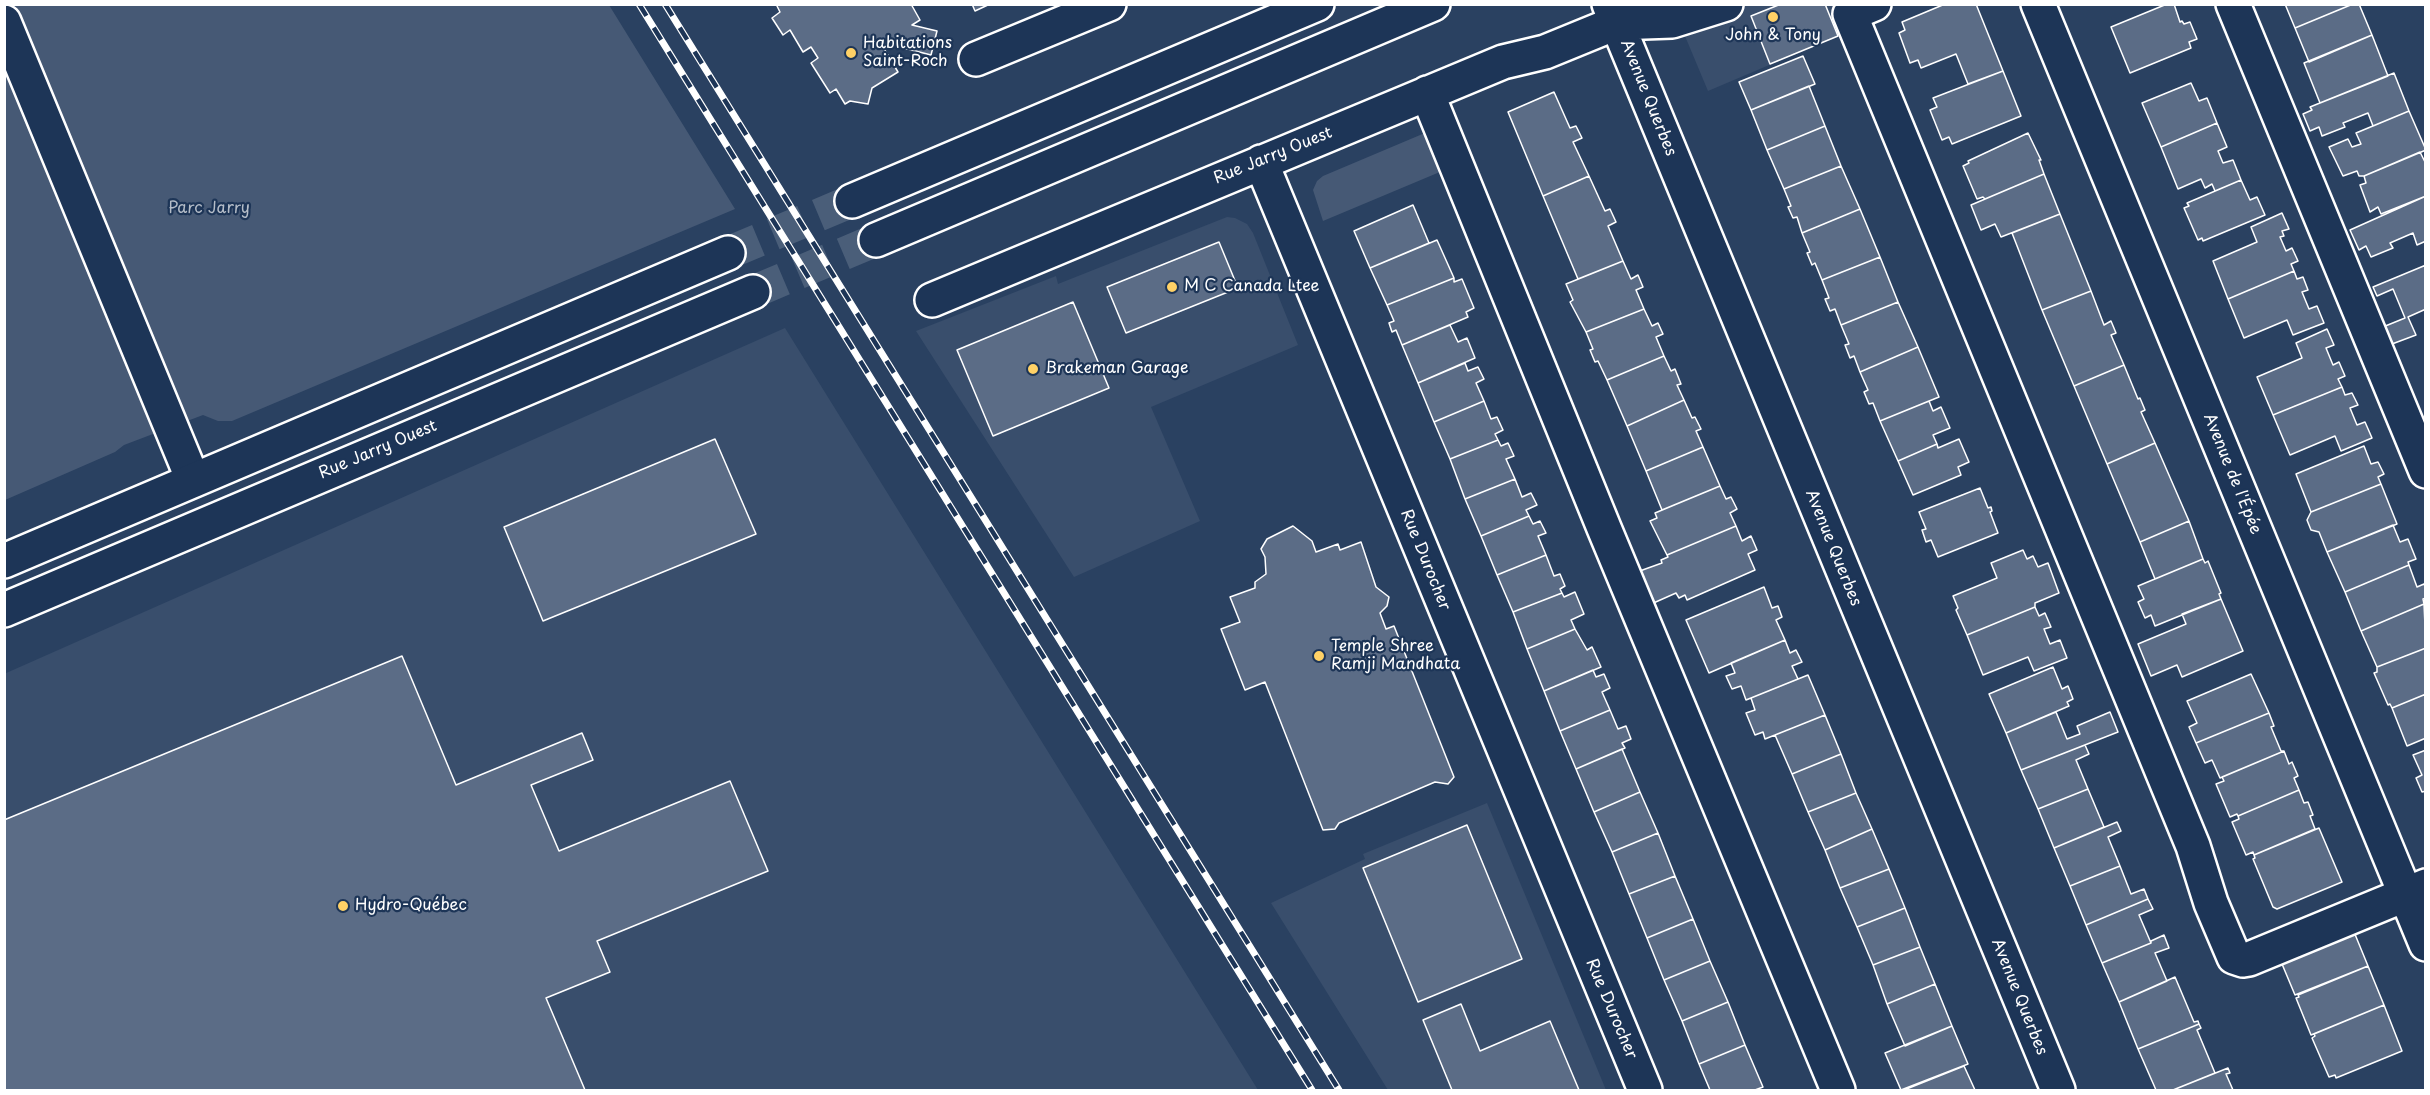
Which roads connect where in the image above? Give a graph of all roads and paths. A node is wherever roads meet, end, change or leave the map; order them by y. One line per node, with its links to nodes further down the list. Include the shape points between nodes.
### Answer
1 (1109, 4): 11 (street)
2 (1317, 4): 14 (street)
3 (1433, 4): 15 (street)
4 (1726, 4): 8 (street)
5 (1874, 4): 23 (street, via 1850,14 2190,840 2231,952 2238,959 2249,958)
6 (2038, 4): 23 (street, Avenue de l'Épée)
7 (2233, 4): 19 (street)
8 (1720, 5): 9 (street, via 1672,21)
9 (1613, 14): 12 (street, Rue Jarry Ouest, via 1545,52 1503,62); 27 (street, Avenue Querbes)
10 (4, 22): 20 (street)
11 (976, 59)
12 (1426, 93): 13 (street, Rue Jarry Ouest); 26 (street)
13 (1261, 162): 18 (street, Rue Jarry Ouest); 25 (street, Rue Durocher)
14 (852, 201)
15 (876, 240)
16 (728, 253): 20 (street)
17 (753, 292): 22 (street, Rue Jarry Ouest)
18 (932, 300)
19 (2426, 471)
20 (193, 480): 21 (street)
21 (4, 561)
22 (4, 610)
23 (2415, 890): 24 (street, Avenue de l'Épée)
24 (2426, 944)
25 (1645, 1090)
26 (1838, 1090)
27 (2058, 1090)

